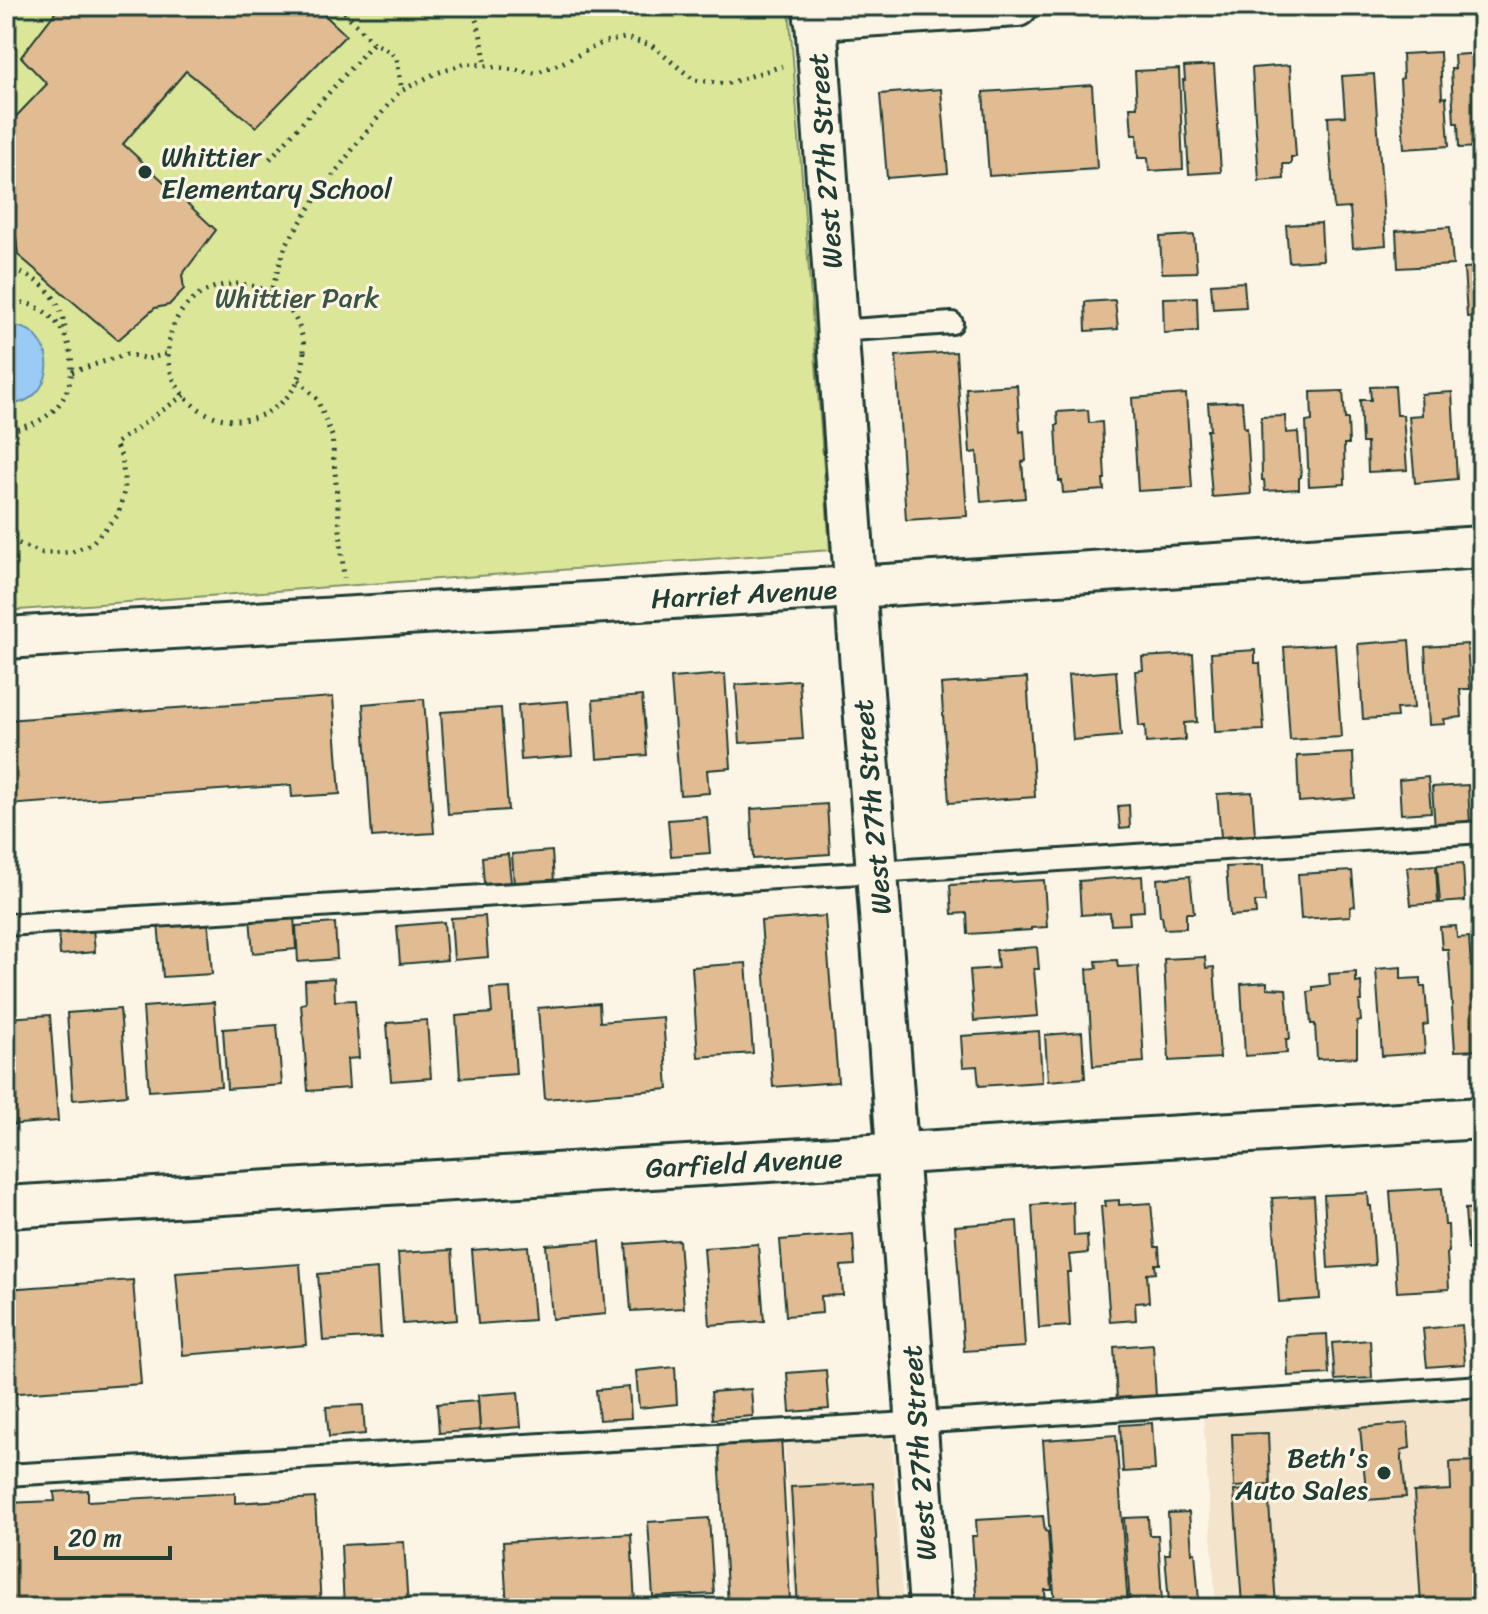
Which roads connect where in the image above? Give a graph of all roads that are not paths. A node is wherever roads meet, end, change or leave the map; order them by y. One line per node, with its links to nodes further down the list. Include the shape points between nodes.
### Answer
1 (1017, 6): 2 (street)
2 (815, 12): 4 (street, West 27th Street)
3 (952, 323): 4 (lane)
4 (837, 331): 6 (street, West 27th Street)
5 (1482, 547): 6 (street, Harriet Avenue)
6 (855, 587): 7 (street, Harriet Avenue); 9 (street, West 27th Street)
7 (6, 638)
8 (1482, 832): 9 (lane)
9 (877, 872): 10 (lane); 12 (street, West 27th Street)
10 (6, 925)
11 (1482, 1118): 12 (street, Garfield Avenue)
12 (897, 1154): 13 (street, Garfield Avenue); 15 (street, West 27th Street)
13 (6, 1207)
14 (1482, 1386): 15 (lane)
15 (917, 1423): 16 (lane); 17 (street, West 27th Street)
16 (6, 1475)
17 (930, 1608)

